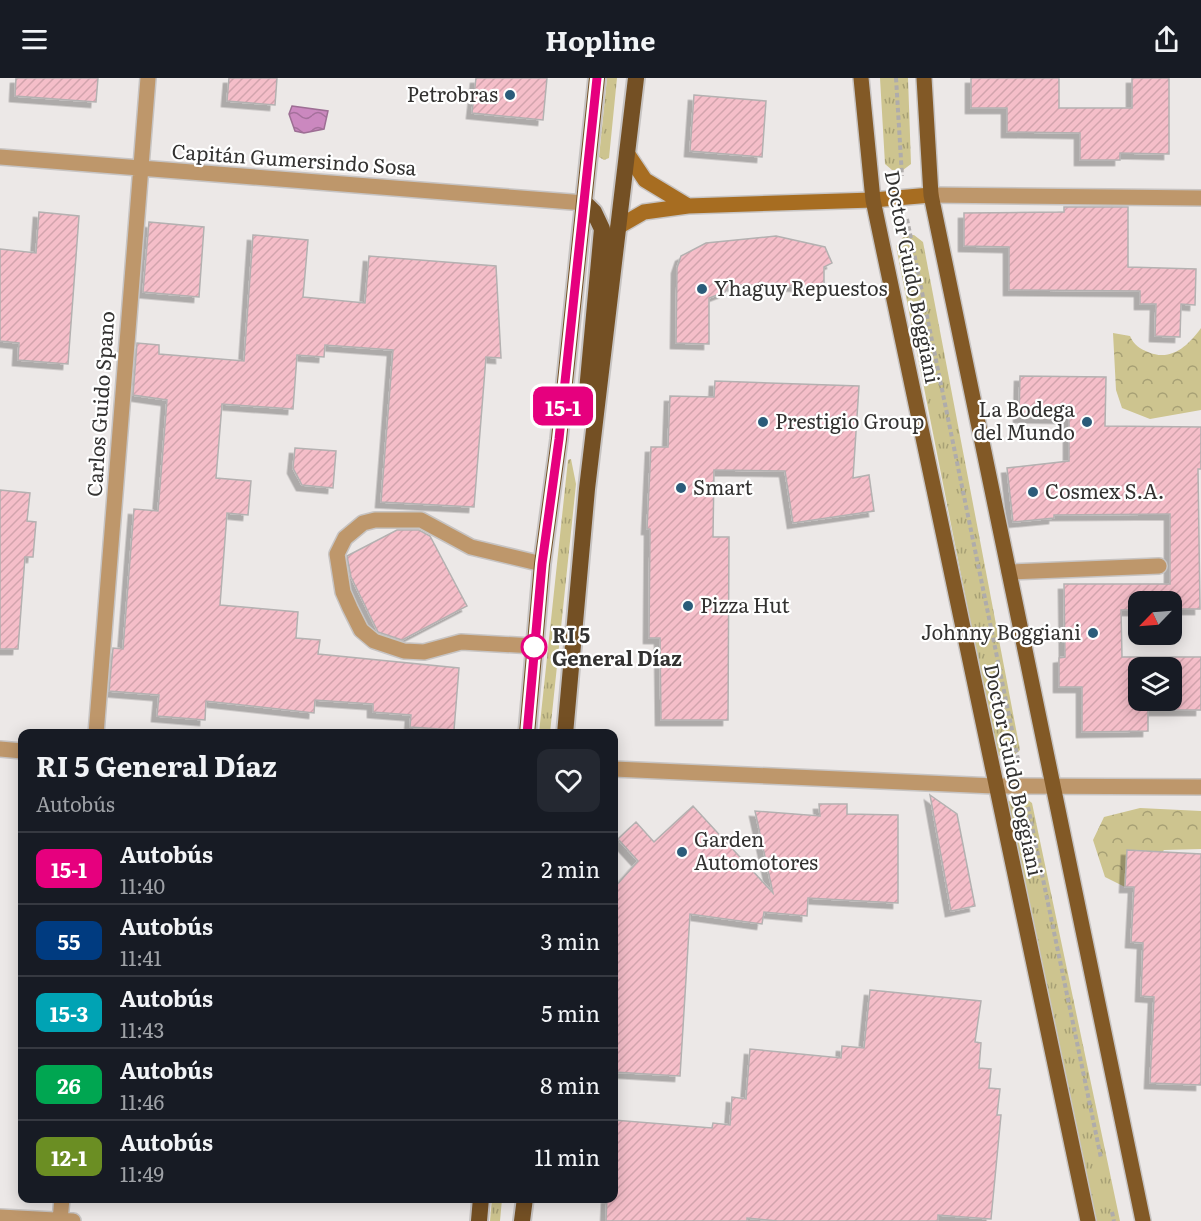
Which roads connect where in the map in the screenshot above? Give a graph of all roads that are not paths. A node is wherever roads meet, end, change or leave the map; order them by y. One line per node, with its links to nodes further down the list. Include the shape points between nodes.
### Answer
1 (148, 78): 8 (street, Carlos Guido Spano)
2 (597, 78): 12 (highway)
3 (636, 78): 6 (highway)
4 (861, 78): 11 (main road, Doctor Guido Boggiani)
5 (924, 78): 9 (main road, Doctor Guido Boggiani)
6 (627, 153): 13 (main road, via 645,180); 14 (highway)
7 (0, 157): 8 (street, Capitán Gumersindo Sosa)
8 (140, 170): 12 (street, Capitán Gumersindo Sosa); 20 (street, Carlos Guido Spano)
9 (931, 195): 10 (street); 11 (main road); 18 (main road, Doctor Guido Boggiani)
10 (1201, 198)
11 (873, 200): 13 (main road); 26 (main road, Doctor Guido Boggiani)
12 (585, 203): 15 (highway, via 602,229 582,450); 16 (highway)
13 (688, 206): 14 (main road, via 644,212)
14 (618, 227): 15 (highway)
15 (587, 489): 22 (highway)
16 (542, 564): 19 (highway); 19 (street, via 471,547 421,520 363,523 345,538 337,554 343,592 361,630 374,641 404,651 424,652 461,642)
17 (1159, 566): 18 (street)
18 (1009, 572): 27 (main road, Doctor Guido Boggiani)
19 (534, 646): 21 (highway)
20 (96, 729)
21 (527, 729)
22 (565, 729)
23 (0, 749): 24 (street)
24 (18, 751)
25 (618, 769): 26 (street)
26 (994, 786): 27 (street); 36 (main road, Doctor Guido Boggiani)
27 (1053, 786): 28 (street); 37 (main road, Doctor Guido Boggiani)
28 (1201, 787)
29 (62, 1203): 33 (street)
30 (481, 1203): 34 (highway)
31 (524, 1203): 35 (highway)
32 (0, 1217): 33 (street)
33 (64, 1221)
34 (479, 1221)
35 (522, 1221)
36 (1088, 1221)
37 (1143, 1221)

